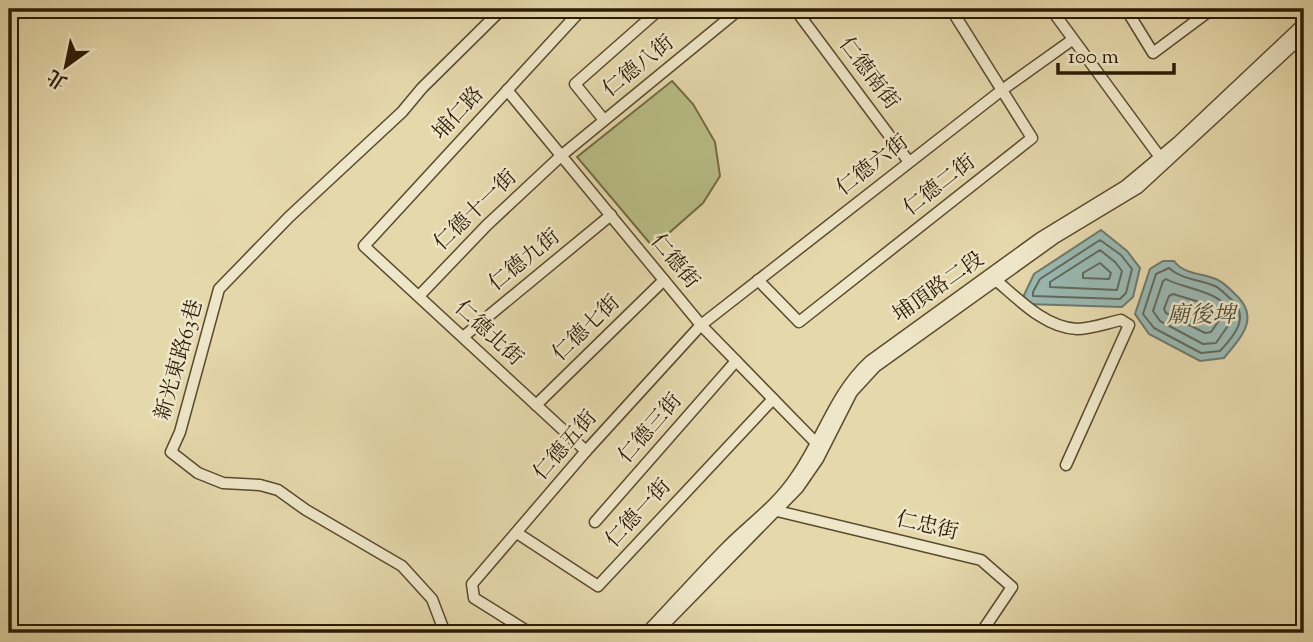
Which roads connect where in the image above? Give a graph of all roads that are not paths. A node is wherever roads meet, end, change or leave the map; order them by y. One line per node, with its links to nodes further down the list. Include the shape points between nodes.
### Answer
1 (502, 9): 38 (street, 新光東路63巷, via 219,289 171,452 198,473 223,483 278,490 402,566 432,599)
2 (582, 9): 15 (street, 埔仁路)
3 (660, 9): 17 (street, via 575,84)
4 (721, 9): 11 (street)
5 (740, 9): 11 (street, 仁德八街)
6 (795, 9): 20 (street, 仁德南街)
7 (951, 9): 16 (street, 仁德二街)
8 (1051, 9): 14 (street)
9 (1126, 9): 10 (street, via 1153,53)
10 (1207, 10)
11 (729, 18): 17 (street, 仁德八街)
12 (1304, 23): 19 (street, 埔頂路二段)
13 (1304, 35): 19 (street, 埔頂路二段)
14 (1072, 40): 16 (street, 仁德六街); 19 (street)
15 (507, 90): 18 (street, 仁德街); 22 (street, 埔仁路)
16 (1002, 90): 20 (street, 仁德六街); 24 (street, 仁德二街, via 1032,138 799,322)
17 (604, 120): 18 (street, 仁德八街)
18 (562, 155): 21 (street, 仁德街); 26 (street, 仁德十一街)
19 (1162, 160): 25 (street, 埔頂路二段, via 1138,188 1055,238); 32 (street, 埔頂路二段, via 1040,238 870,361 840,395)
20 (909, 162): 24 (street, 仁德六街)
21 (611, 215): 23 (street, 仁德街); 28 (street, 仁德九街)
22 (364, 246): 26 (street, 仁德北街)
23 (664, 280): 27 (street, 仁德街); 31 (street, 仁德七街)
24 (758, 280): 27 (street, 仁德六街)
25 (997, 281): 32 (street, 埔頂路二段, via 869,372); 34 (street, via 1026,307 1062,325 1077,329 1121,320 1129,325)
26 (419, 296): 28 (street, 仁德北街)
27 (701, 325): 29 (street, 仁德街); 33 (street, 仁德五街)
28 (463, 337): 31 (street, 仁德北街)
29 (736, 361): 30 (street, 仁德街); 36 (street, 仁德三街)
30 (773, 399): 32 (street, 仁德街); 37 (street, 仁德一街, via 598,586)
31 (537, 405): 33 (street, 仁德北街)
32 (819, 446): 35 (street, 埔頂路二段)
33 (586, 451): 37 (street, 仁德五街)
34 (1066, 465)
35 (774, 509): 40 (street, 埔頂路二段, via 729,546); 41 (street, 埔頂路二段); 42 (street, 仁忠街, via 981,560 1012,587)
36 (595, 522)
37 (517, 533): 39 (street, 仁德五街, via 472,584 474,598)
38 (445, 633)
39 (530, 633)
40 (646, 633)
41 (656, 633)
42 (981, 633)

